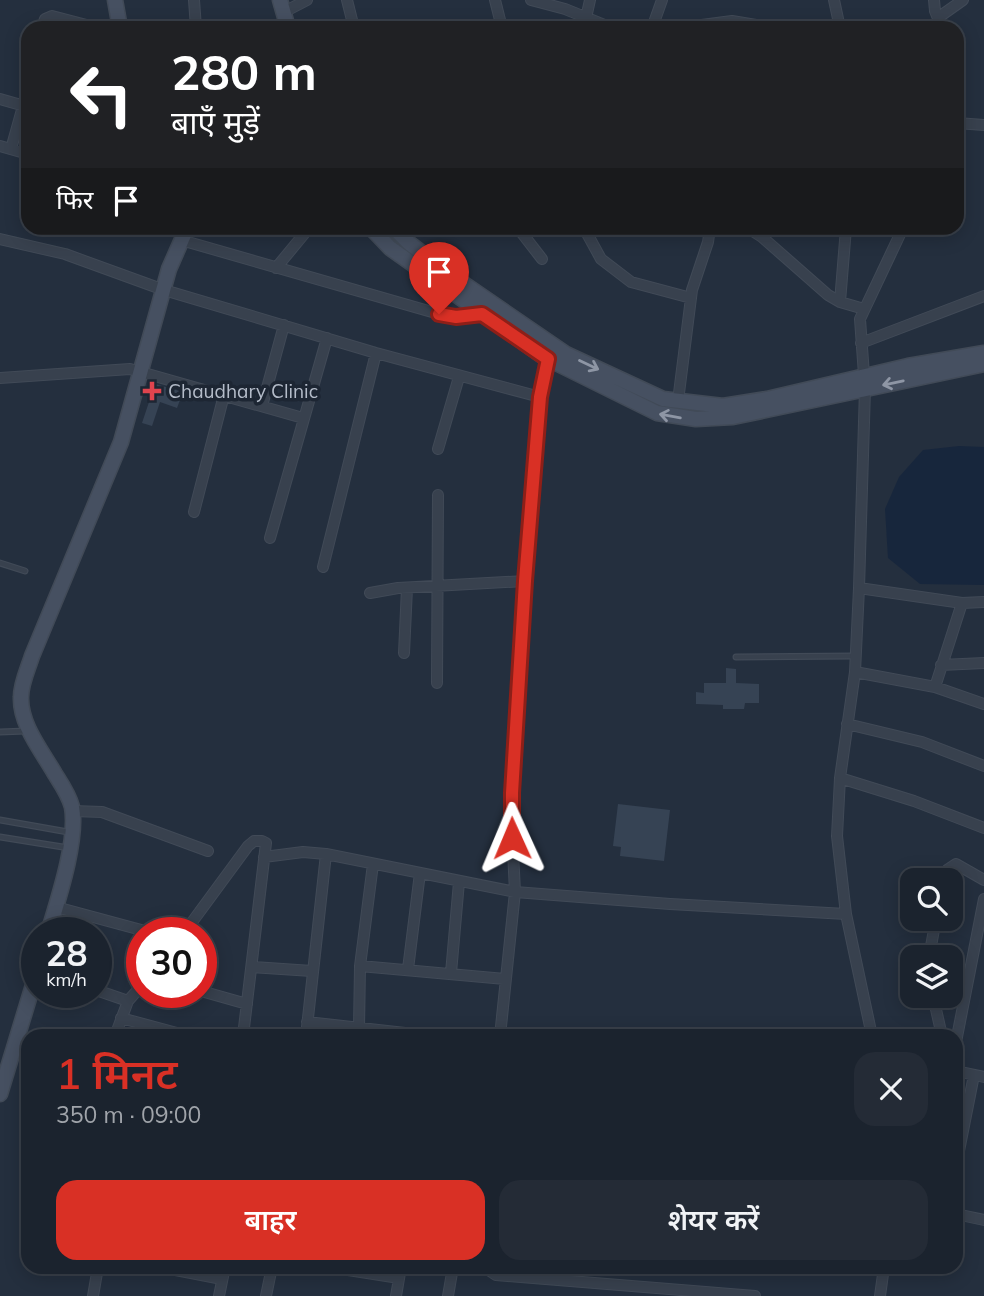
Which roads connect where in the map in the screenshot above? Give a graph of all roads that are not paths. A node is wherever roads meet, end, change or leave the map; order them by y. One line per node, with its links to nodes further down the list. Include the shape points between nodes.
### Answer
1 (115, 0): 16 (street)
2 (194, 0): 17 (street)
3 (307, 0): 12 (street)
4 (347, 0): 18 (street)
5 (495, 0): 19 (street)
6 (531, 0): 13 (street)
7 (590, 0): 13 (street)
8 (662, 0): 21 (street)
9 (834, 0): 22 (street)
10 (934, 0): 23 (street)
11 (963, 0): 24 (street)
12 (282, 6)
13 (586, 18): 20 (street)
14 (44, 21): 15 (street, via 52,16)
15 (71, 21)
16 (119, 21)
17 (196, 21)
18 (352, 21)
19 (500, 21)
20 (594, 21)
21 (654, 21)
22 (838, 21)
23 (940, 21)
24 (943, 21)
25 (0, 99): 26 (street)
26 (21, 105)
27 (21, 116): 30 (street)
28 (964, 124): 29 (street)
29 (984, 125)
30 (5, 148)
31 (181, 235): 45 (street)
32 (190, 235): 44 (street)
33 (303, 235): 44 (street)
34 (378, 235): 50 (street)
35 (401, 235): 55 (street)
36 (524, 235): 43 (street)
37 (588, 235): 47 (street, via 601,259 631,282)
38 (709, 235): 47 (street)
39 (759, 235): 48 (street)
40 (845, 235): 48 (street)
41 (900, 235): 49 (street)
42 (0, 239): 45 (street, via 65,254)
43 (542, 259)
44 (276, 268): 50 (street, via 439,314)
45 (164, 290): 51 (street); 58 (street)
46 (984, 296): 53 (street)
47 (691, 298): 64 (street)
48 (840, 302): 49 (street)
49 (864, 309): 53 (street)
50 (482, 314): 55 (street)
51 (284, 325): 52 (street); 65 (street)
52 (327, 338): 54 (street); 66 (street)
53 (861, 343): 61 (street)
54 (376, 353): 59 (street); 72 (street)
55 (552, 353): 61 (street, one-way to 55, via 733,417 696,419 657,413); 63 (street); 64 (street, one-way to 64, via 566,354 663,399)
56 (984, 353): 61 (street)
57 (984, 364): 61 (street, one-way to 61)
58 (141, 370): 60 (street); 62 (street); 91 (street, via 121,442 22,687 22,709)
59 (459, 377): 63 (street); 67 (street)
60 (0, 378)
61 (864, 383): 64 (street, via 723,406); 77 (street)
62 (224, 395): 65 (street); 69 (street)
63 (540, 397): 74 (street)
64 (678, 401)
65 (262, 406): 66 (street)
66 (303, 418): 70 (street)
67 (438, 449)
68 (438, 495): 76 (street)
69 (194, 512)
70 (270, 538)
71 (0, 564): 73 (lane)
72 (323, 567)
73 (25, 571)
74 (525, 581): 76 (street); 109 (street, via 511,811)
75 (407, 587): 76 (street); 78 (street); 81 (street)
76 (438, 587): 87 (street)
77 (859, 588): 80 (street); 82 (street)
78 (370, 593)
79 (984, 602): 80 (street)
80 (962, 603): 85 (street)
81 (404, 653)
82 (855, 656): 83 (lane); 86 (street)
83 (736, 657)
84 (984, 663): 85 (street)
85 (941, 665): 88 (street)
86 (855, 672): 88 (street); 90 (street)
87 (438, 682)
88 (935, 687): 89 (street)
89 (984, 704)
90 (847, 724): 93 (street, via 922,742); 94 (street)
91 (30, 731): 92 (lane); 95 (street)
92 (0, 732)
93 (984, 766)
94 (840, 778): 97 (street); 112 (street, via 838,836)
95 (73, 811): 98 (street); 101 (street, via 102,812)
96 (0, 821): 98 (lane)
97 (984, 828)
98 (72, 832): 100 (street)
99 (0, 837): 100 (lane)
100 (70, 849): 111 (street)
101 (208, 851)
102 (326, 854): 103 (street); 104 (street); 119 (street)
103 (264, 857): 114 (street, via 266,847 262,841 254,841); 117 (street)
104 (373, 863): 106 (street); 116 (street)
105 (963, 868): 107 (street)
106 (421, 873): 108 (street); 118 (street)
107 (984, 880)
108 (459, 882): 109 (street); 120 (street)
109 (515, 892): 112 (street); 121 (street)
110 (984, 900): 139 (street)
111 (56, 907): 113 (street); 115 (street)
112 (846, 914): 137 (street)
113 (53, 917)
114 (196, 917)
115 (126, 926)
116 (360, 966): 118 (street); 135 (street)
117 (253, 967): 119 (street); 123 (street)
118 (408, 969): 120 (street)
119 (312, 971): 128 (street)
120 (451, 973): 121 (street)
121 (505, 979): 136 (street)
122 (217, 996): 123 (street)
123 (247, 1004): 132 (street)
124 (126, 1006): 127 (street)
125 (29, 1008): 129 (street)
126 (936, 1008): 138 (street)
127 (121, 1018): 130 (street); 131 (street)
128 (307, 1022): 133 (street); 134 (street)
129 (25, 1029)
130 (117, 1029)
131 (162, 1029)
132 (244, 1029)
133 (306, 1029)
134 (351, 1029)
135 (363, 1029)
136 (501, 1029)
137 (871, 1029)
138 (940, 1029)
139 (959, 1029)
140 (21, 1041): 141 (street)
141 (3, 1074): 143 (street)
142 (979, 1076): 144 (street)
143 (0, 1094)
144 (963, 1139)
145 (963, 1216): 146 (street)
146 (984, 1220)
147 (97, 1274): 158 (street)
148 (197, 1274): 157 (street)
149 (223, 1274): 157 (street)
150 (270, 1274): 160 (street)
151 (374, 1274): 156 (street)
152 (400, 1274): 156 (street)
153 (452, 1274): 162 (street)
154 (494, 1274): 163 (street)
155 (883, 1274): 164 (street)
156 (399, 1278): 161 (street)
157 (222, 1279): 159 (street)
158 (93, 1296)
159 (219, 1296)
160 (266, 1296)
161 (396, 1296)
162 (448, 1296)
163 (755, 1296)
164 (880, 1296)

